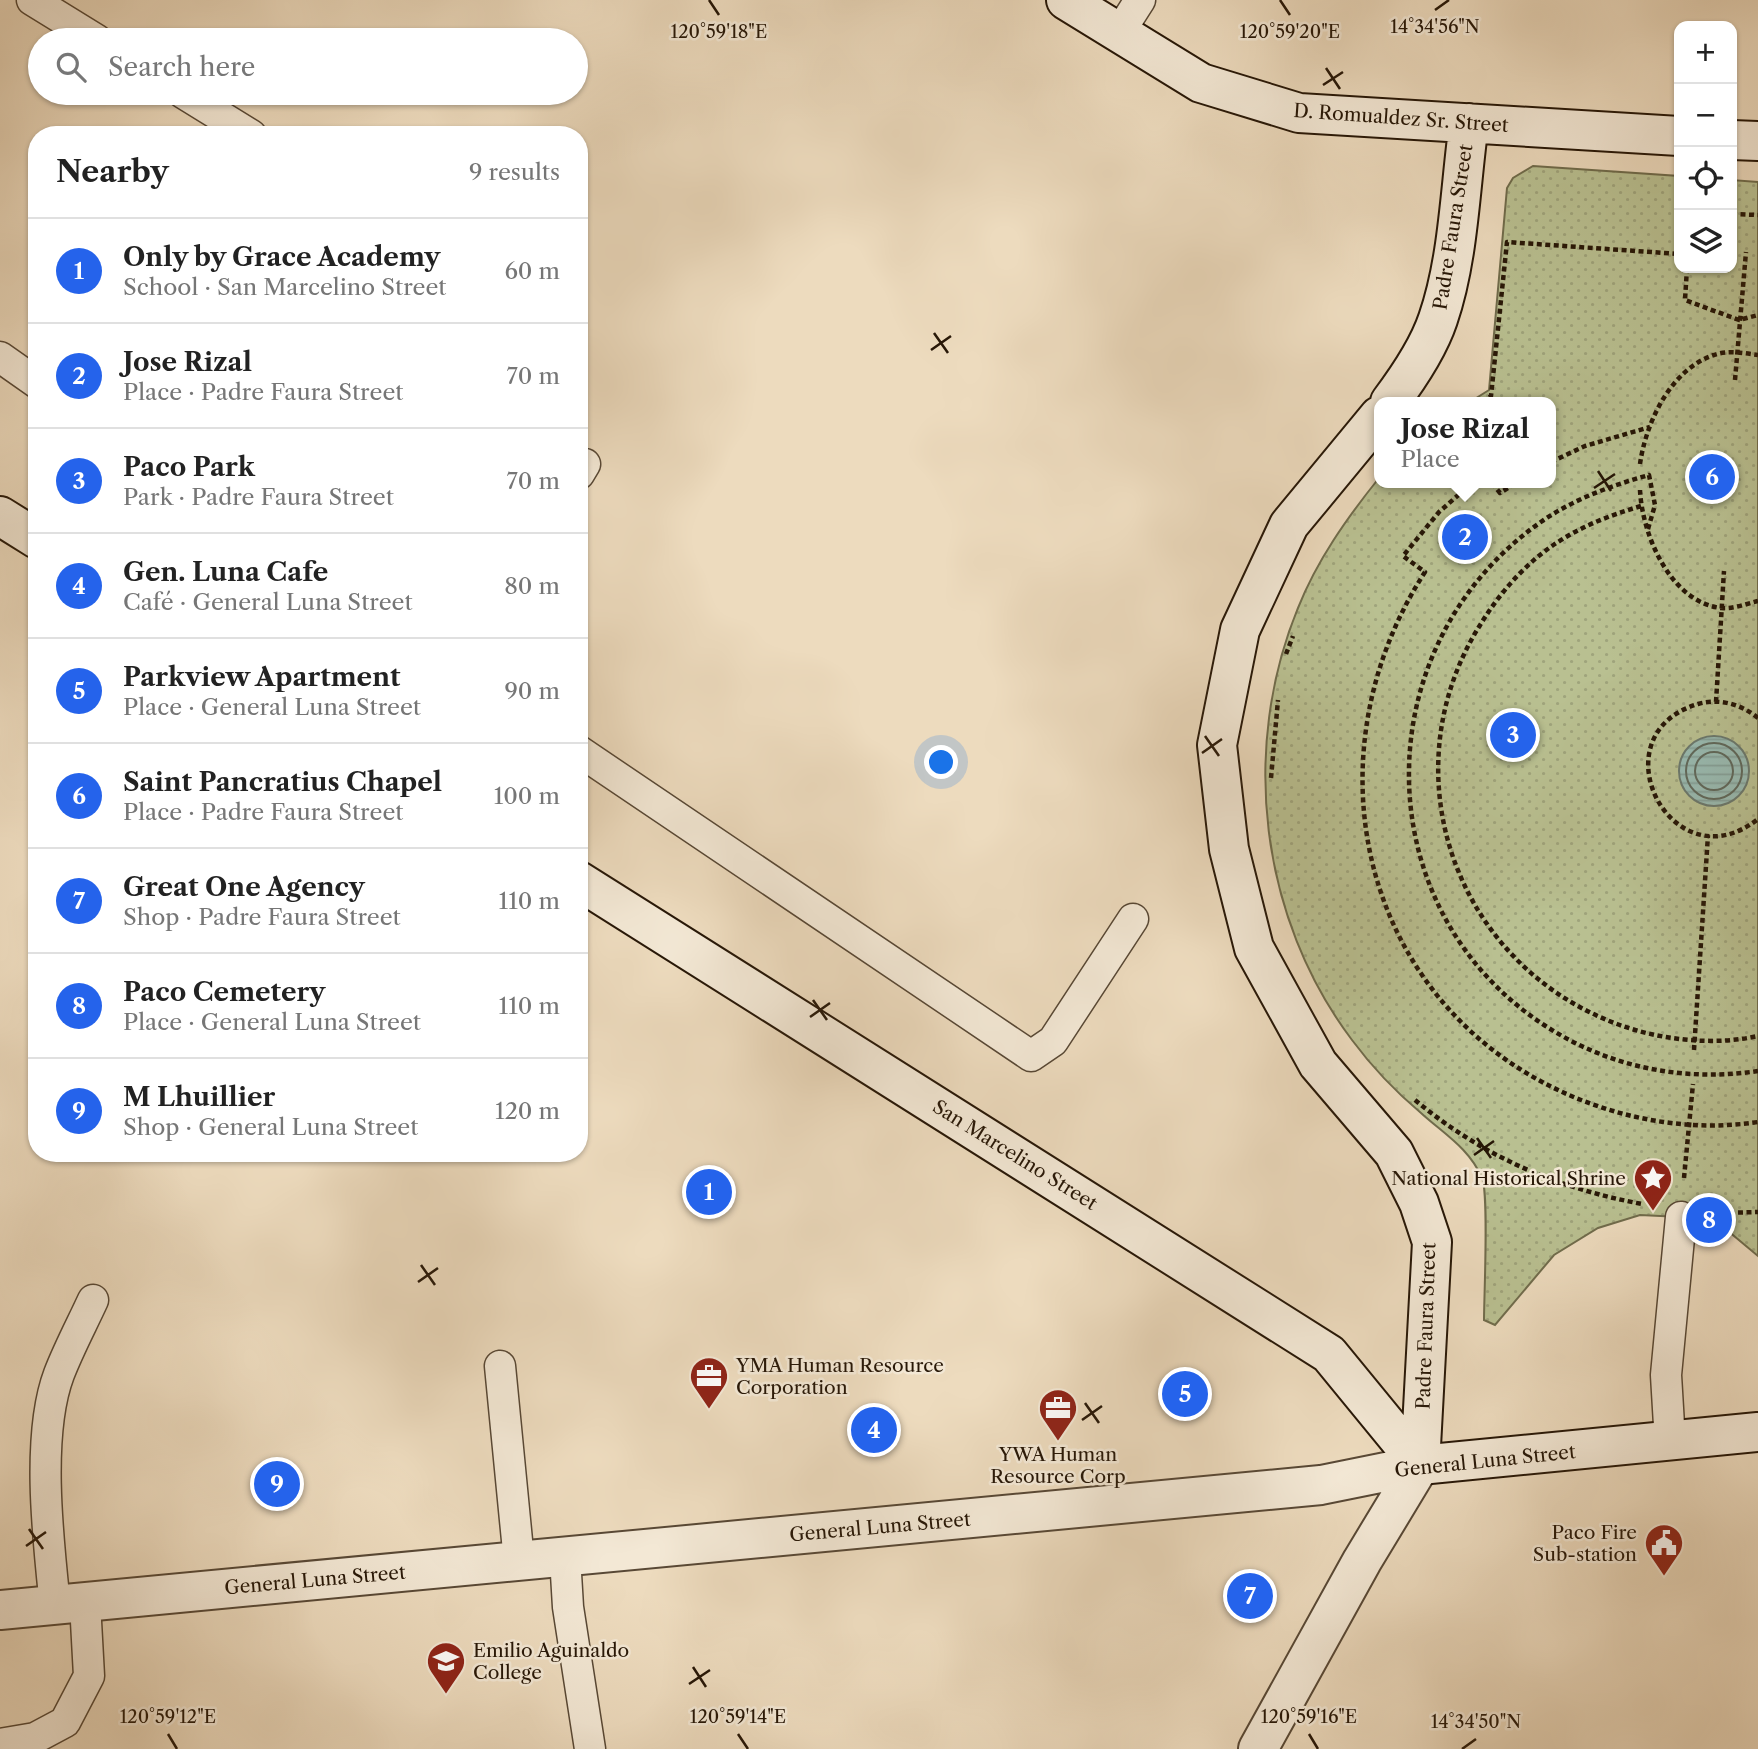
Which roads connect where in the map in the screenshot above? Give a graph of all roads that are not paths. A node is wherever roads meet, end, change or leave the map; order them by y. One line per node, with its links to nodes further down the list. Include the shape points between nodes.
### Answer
1 (32, 0): 4 (lane)
2 (1066, 0): 5 (main road, D. Romualdez Sr. Street)
3 (1140, 0): 5 (lane)
4 (78, 28)
5 (1119, 33): 7 (main road, D. Romualdez Sr. Street, via 1201,83 1299,113)
6 (202, 105): 8 (lane)
7 (1469, 123): 9 (main road, D. Romualdez Sr. Street); 14 (main road, Padre Faura Street, via 1438,320)
8 (236, 126)
9 (1674, 136)
10 (1737, 140): 11 (main road)
11 (1758, 141)
12 (0, 358): 13 (lane)
13 (28, 377)
14 (1394, 397)
15 (1374, 422): 26 (main road, Padre Faura Street, via 1289,525 1240,630 1217,745 1229,849 1254,948 1318,1064 1394,1153 1432,1242)
16 (0, 516): 17 (main road)
17 (28, 533)
18 (588, 757): 20 (lane, via 1031,1056 1052,1041)
19 (588, 887): 26 (main road, San Marcelino Street, via 1329,1354)
20 (1133, 919)
21 (1681, 1217): 25 (lane, via 1666,1375)
22 (93, 1300): 29 (lane, via 59,1375 47,1423 49,1551)
23 (500, 1366): 28 (lane)
24 (1758, 1432): 25 (main road, General Luna Street)
25 (1670, 1441): 26 (main road, General Luna Street)
26 (1420, 1465): 27 (main road, General Luna Street, via 1321,1485); 33 (main road, Padre Faura Street)
27 (565, 1557): 28 (main road, General Luna Street); 32 (lane)
28 (519, 1561): 29 (main road, General Luna Street)
29 (70, 1604): 30 (main road, General Luna Street); 31 (lane, via 89,1676 65,1722 35,1738)
30 (0, 1610)
31 (0, 1744)
32 (590, 1749)
33 (1258, 1749)

